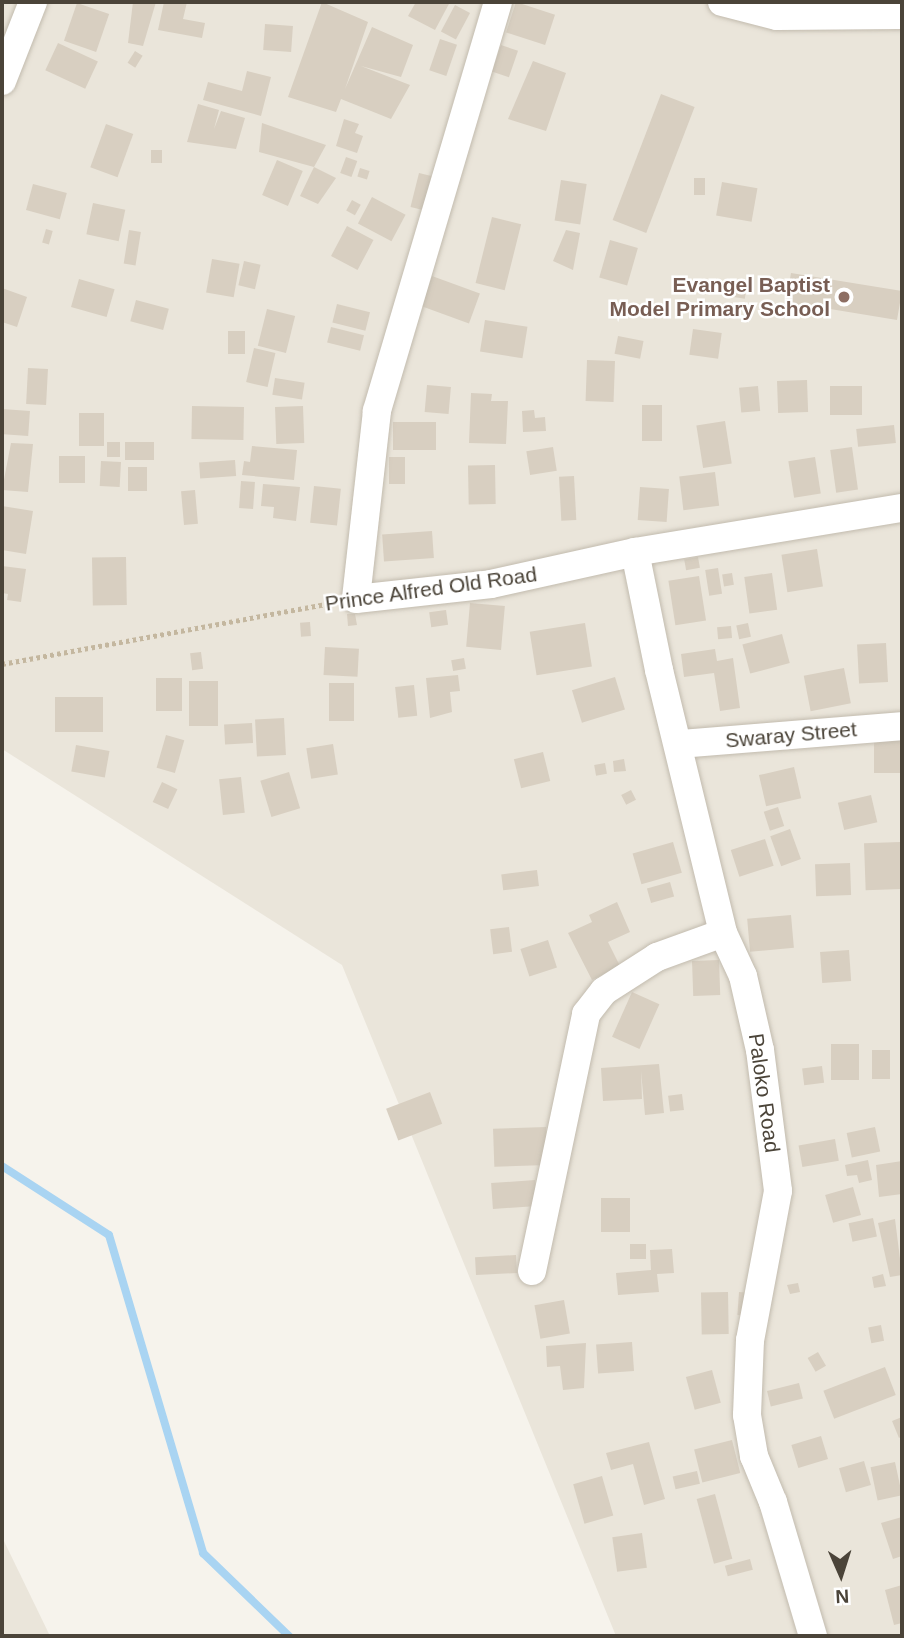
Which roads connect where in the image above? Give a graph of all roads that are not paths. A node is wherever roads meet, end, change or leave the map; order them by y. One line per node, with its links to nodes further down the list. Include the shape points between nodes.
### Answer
1 (33, 2): 5 (street)
2 (498, 2): 7 (street, Prince Alfred Old Road, via 377,411 356,599 491,584)
3 (722, 2): 4 (street, via 776,16)
4 (902, 15)
5 (2, 81)
6 (902, 508): 7 (street, Prince Alfred Old Road)
7 (635, 552): 9 (street, Paloko Road, via 659,670)
8 (902, 726): 9 (street, Swaray Street)
9 (680, 744): 10 (street, Paloko Road)
10 (723, 933): 11 (street, via 657,957 604,991 586,1014); 12 (street, Paloko Road, via 743,976 760,1050 778,1191 750,1340 747,1415 754,1456 773,1502)
11 (531, 1271)
12 (813, 1636)

